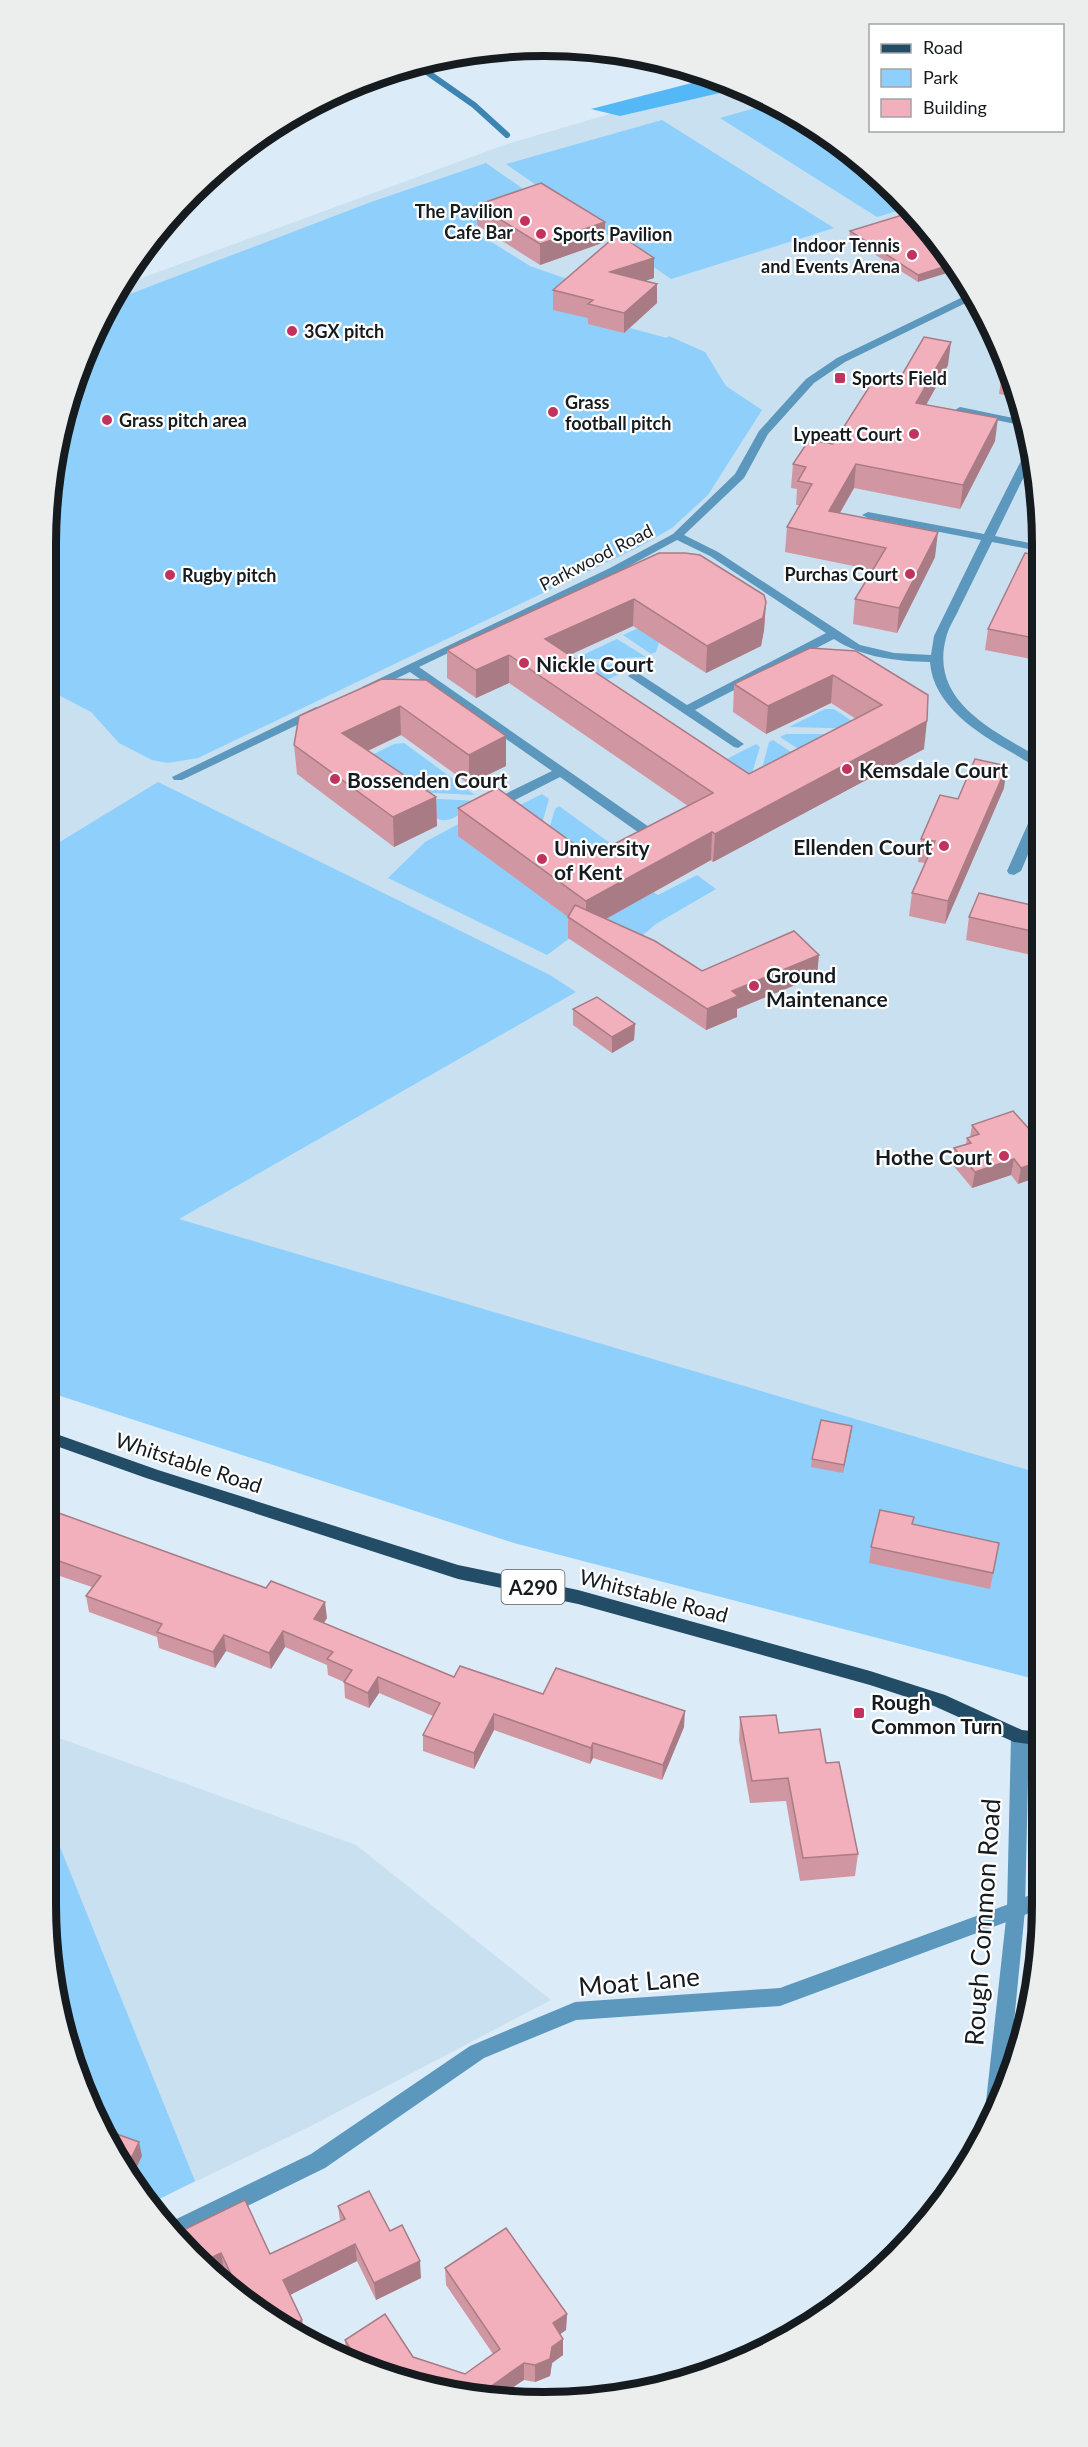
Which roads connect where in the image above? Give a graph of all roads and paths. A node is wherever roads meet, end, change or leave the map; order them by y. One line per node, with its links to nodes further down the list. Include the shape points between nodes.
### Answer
1 (966, 299): 6 (street, Parkwood Road, via 841,360 810,381 763,433 740,476)
2 (960, 410): 3 (street)
3 (1017, 422)
4 (1025, 463): 7 (street)
5 (868, 515): 7 (street)
6 (677, 536): 9 (street, via 714,554); 11 (street, Parkwood Road)
7 (989, 539): 8 (street); 10 (street, via 940,636)
8 (1032, 547)
9 (834, 634): 10 (street, via 868,653); 15 (street)
10 (936, 659): 17 (street, via 949,700 983,728)
11 (411, 667): 13 (street, Parkwood Road); 18 (street)
12 (634, 676): 15 (street)
13 (351, 695)
14 (331, 704): 19 (street)
15 (686, 710): 16 (street)
16 (738, 744)
17 (1032, 758)
18 (560, 772): 20 (street); 22 (street)
19 (178, 777)
20 (500, 801)
21 (1032, 829): 23 (street)
22 (657, 839)
23 (1014, 871)
24 (56, 1441): 25 (main road, Whitstable Road / A290, via 458,1572 578,1597 870,1678 939,1700)
25 (1020, 1737): 26 (main road, Whitstable Road / A290); 28 (street, Rough Common Road)
26 (1032, 1738)
27 (1032, 1902): 28 (street, Moat Lane)
28 (1016, 1910): 29 (street, Rough Common Road); 30 (street, Moat Lane, via 780,1997 576,2011 477,2052 318,2161)
29 (998, 2083)
30 (180, 2228)

